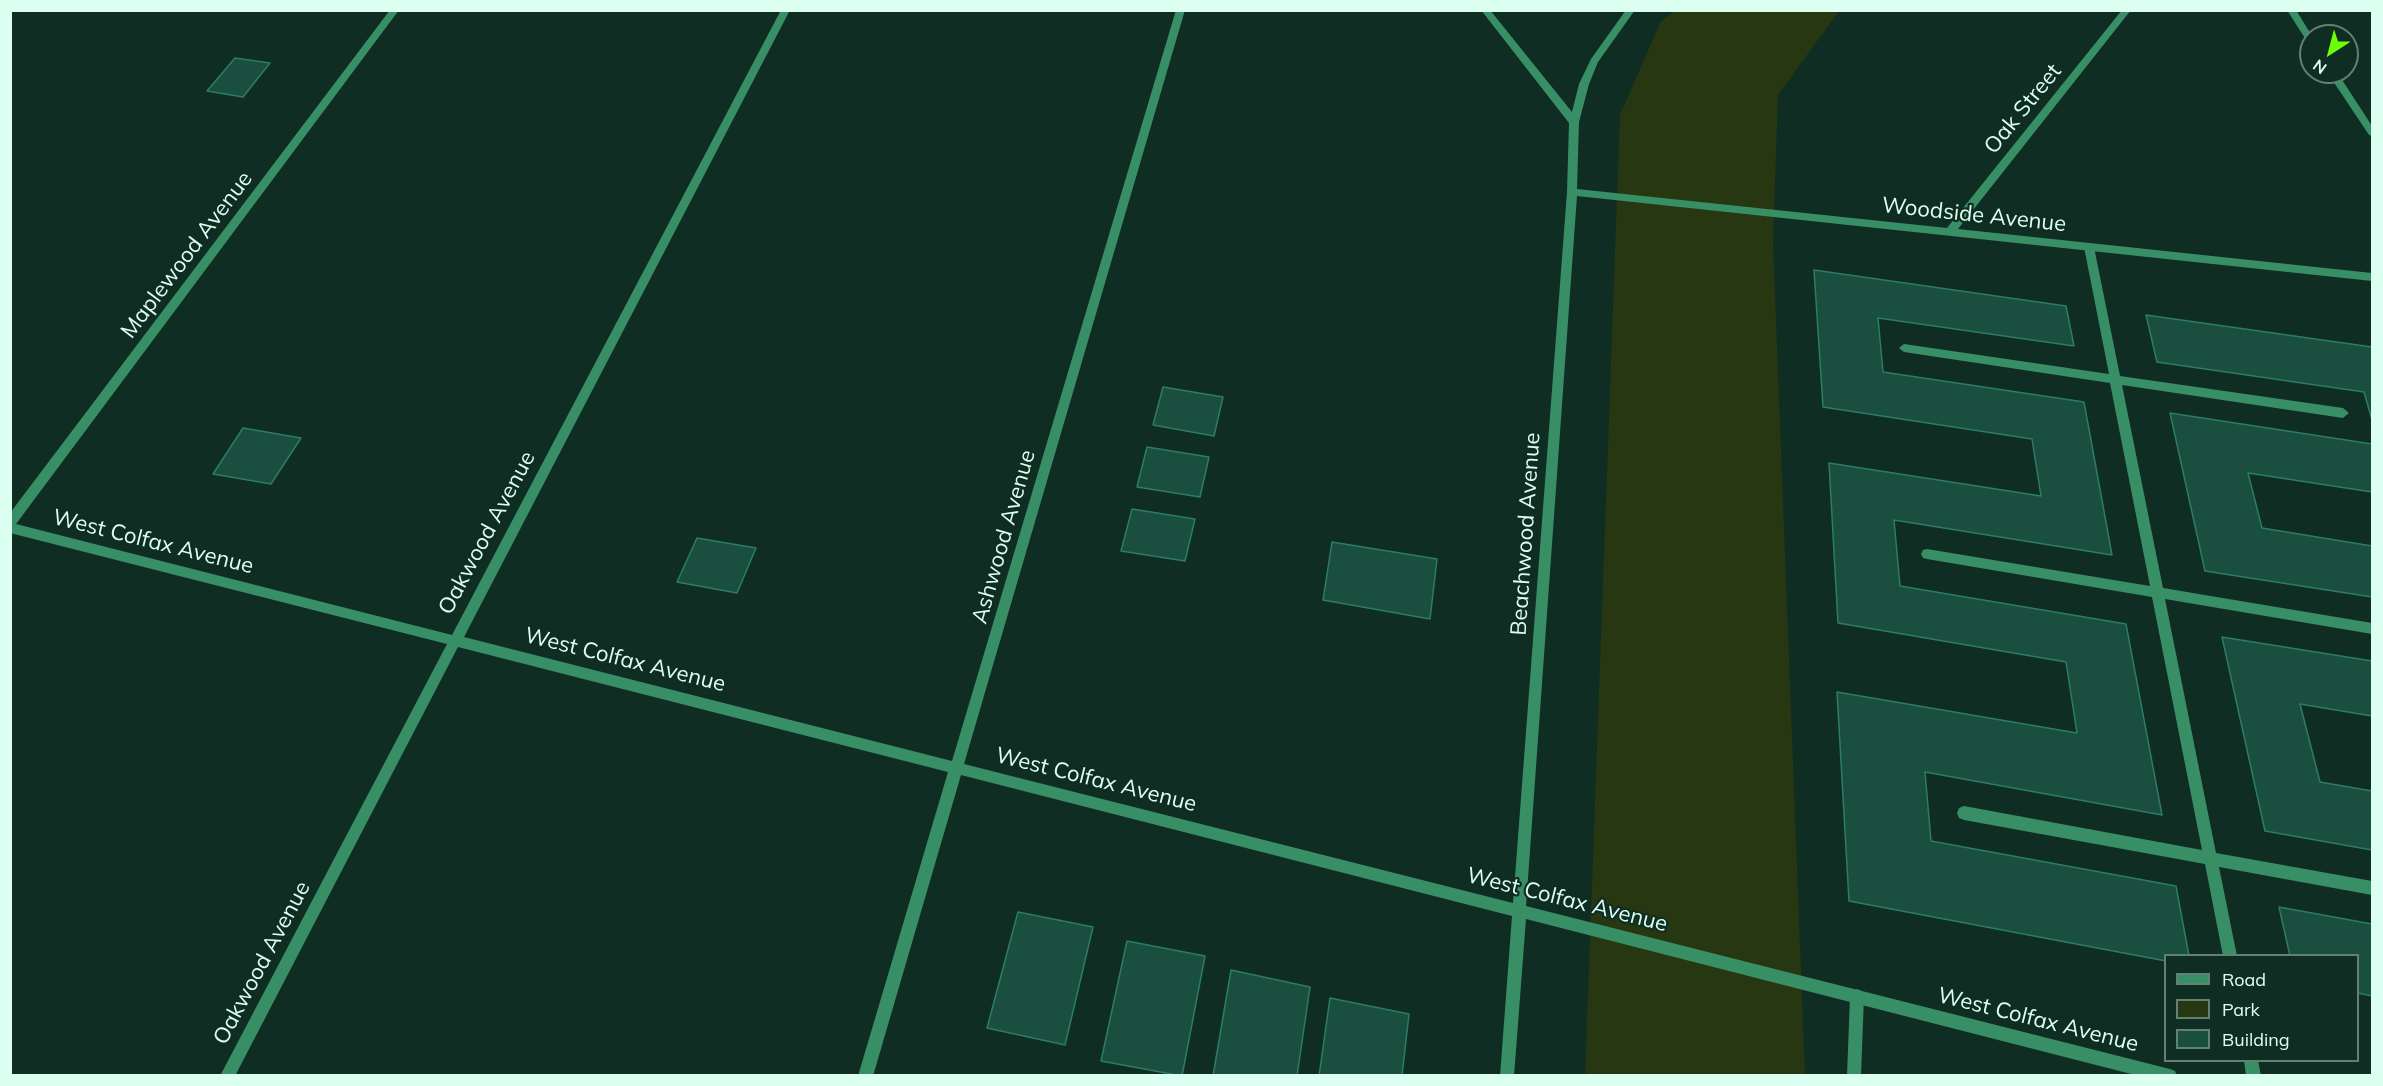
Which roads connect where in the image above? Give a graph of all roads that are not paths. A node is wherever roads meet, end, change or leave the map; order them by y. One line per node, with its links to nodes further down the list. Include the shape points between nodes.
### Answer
1 (395, 10): 19 (street, Maplewood Avenue)
2 (786, 10): 24 (street, Oakwood Avenue)
3 (1181, 10): 25 (street, Ashwood Avenue)
4 (1485, 10): 10 (street)
5 (1631, 10): 10 (street, Beachwood Avenue, via 1594,61)
6 (2127, 10): 13 (street, Oak Street)
7 (2291, 10): 8 (street)
8 (2300, 24)
9 (2340, 84): 11 (street)
10 (1574, 122): 12 (street, Beachwood Avenue)
11 (2373, 133)
12 (1572, 192): 13 (street, Woodside Avenue); 29 (street, Beachwood Avenue)
13 (1950, 232): 14 (street, Woodside Avenue)
14 (2089, 246): 15 (street, Woodside Avenue); 17 (street)
15 (2373, 277)
16 (1904, 348): 17 (street)
17 (2114, 379): 18 (street); 22 (street)
18 (2343, 413)
19 (10, 523)
20 (10, 528): 24 (street, West Colfax Avenue)
21 (1927, 555): 22 (street)
22 (2157, 592): 23 (street); 27 (street)
23 (2373, 628)
24 (455, 639): 25 (street, West Colfax Avenue); 32 (street, Oakwood Avenue)
25 (958, 766): 29 (street, West Colfax Avenue); 33 (street, Ashwood Avenue)
26 (1964, 813): 27 (street)
27 (2211, 859): 28 (street); 30 (street)
28 (2373, 888)
29 (1520, 909): 31 (street, West Colfax Avenue); 34 (street, Beachwood Avenue)
30 (2230, 954)
31 (1857, 996): 35 (street); 36 (street, West Colfax Avenue)
32 (227, 1076)
33 (865, 1076)
34 (1507, 1076)
35 (1854, 1076)
36 (2170, 1076)

